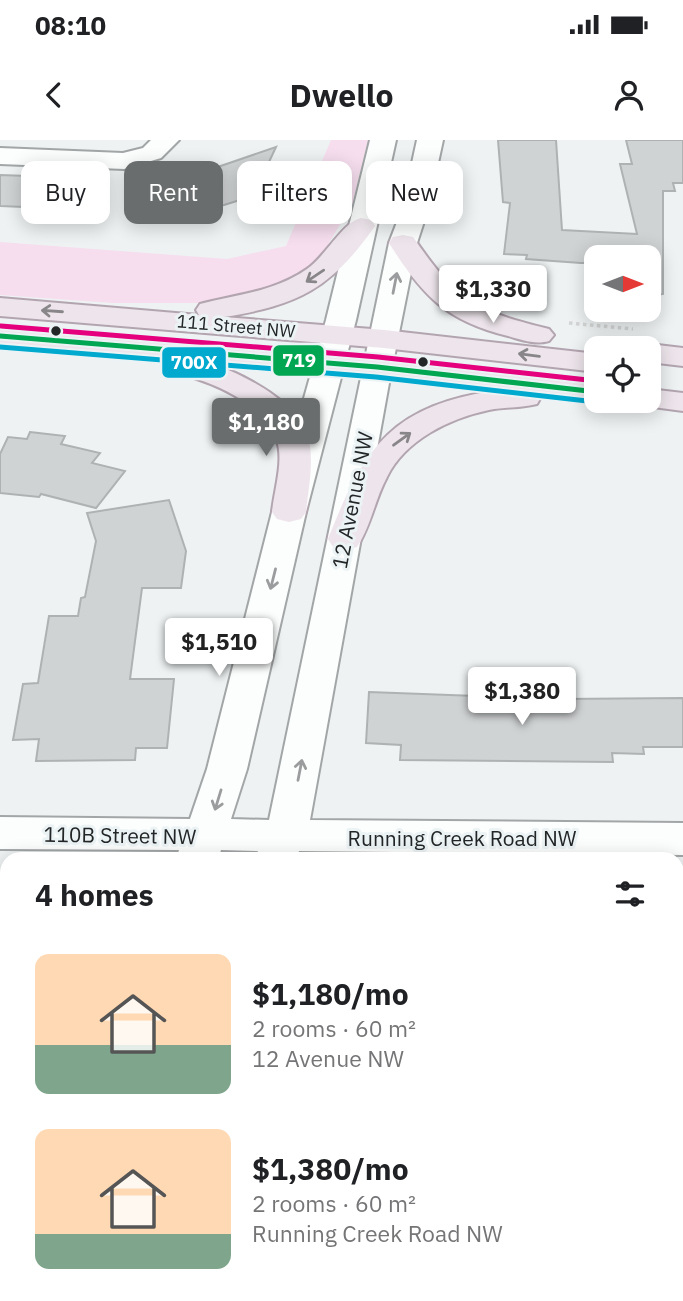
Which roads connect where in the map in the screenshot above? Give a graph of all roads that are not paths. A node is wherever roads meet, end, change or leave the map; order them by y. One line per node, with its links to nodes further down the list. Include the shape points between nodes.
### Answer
1 (166, 140): 4 (street, via 145,157 111,162)
2 (383, 140): 5 (street)
3 (430, 140): 6 (street, 12 Avenue NW)
4 (0, 156)
5 (361, 226): 8 (main road, one-way to 8, via 324,270 272,297); 12 (street)
6 (403, 243): 10 (main road, via 425,279 457,309 492,324); 13 (street, 12 Avenue NW, one-way to 6)
7 (0, 307): 8 (main road, 111 Street NW, one-way to 7)
8 (101, 329): 9 (main road, 111 Street NW); 12 (main road, 111 Street NW); 22 (main road, via 209,371 274,412 293,443)
9 (0, 336)
10 (584, 344)
11 (661, 347): 14 (main road)
12 (333, 348): 13 (main road, 111 Street NW); 22 (street)
13 (381, 353): 15 (main road, 111 Street NW, one-way to 13); 18 (main road, 111 Street NW); 23 (street, 12 Avenue NW)
14 (683, 357)
15 (584, 362)
16 (661, 370): 17 (main road)
17 (683, 373)
18 (584, 392)
19 (584, 395): 23 (main road, one-way to 19, via 365,488 389,448 430,419 469,406)
20 (661, 399): 21 (main road)
21 (683, 402)
22 (289, 512): 26 (street, one-way to 26, via 227,769)
23 (345, 539): 27 (street, 12 Avenue NW, one-way to 23)
24 (0, 833): 26 (street, 110B Street NW)
25 (683, 839): 27 (street, Running Creek Road NW)
26 (215, 844): 27 (street, Running Creek Road NW)
27 (280, 848)

